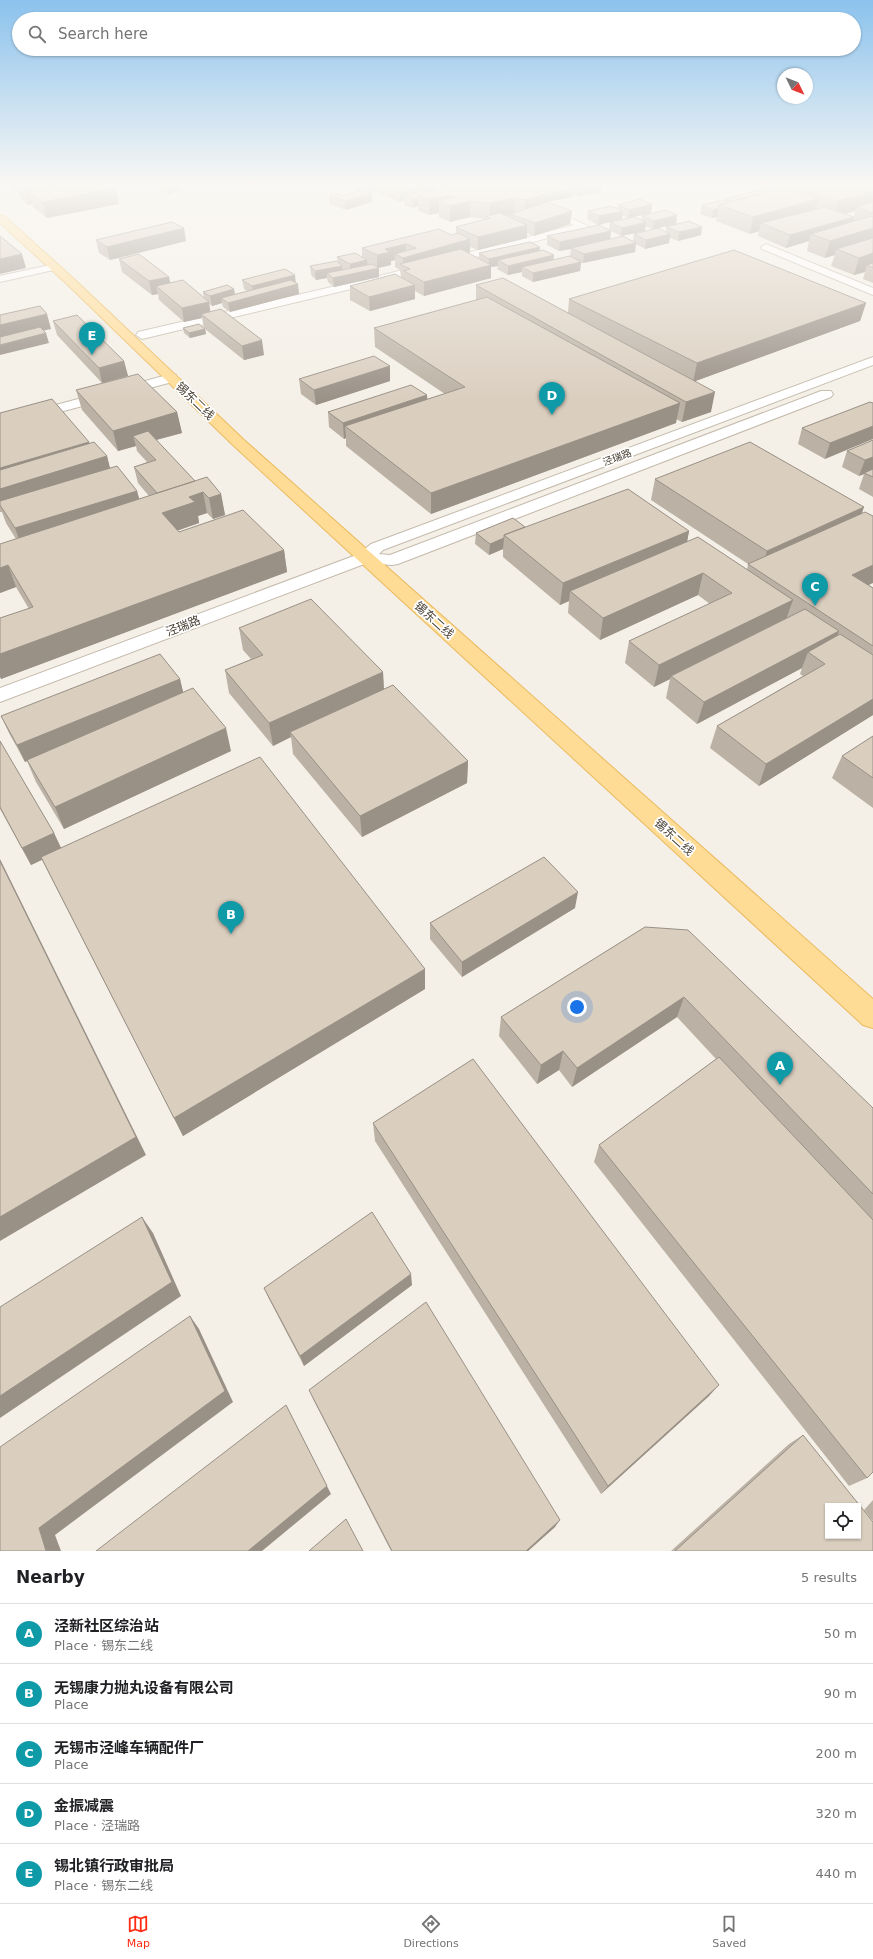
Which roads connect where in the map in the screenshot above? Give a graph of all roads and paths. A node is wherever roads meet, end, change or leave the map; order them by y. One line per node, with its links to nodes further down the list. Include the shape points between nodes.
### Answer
1 (43, 257): 4 (main road, 锡东二线)
2 (464, 257): 7 (street)
3 (791, 257): 6 (street)
4 (54, 267): 5 (street); 9 (main road, 锡东二线)
5 (0, 279)
6 (873, 292)
7 (142, 335)
8 (873, 361): 12 (street, 泾瑞路, via 377,547)
9 (171, 378): 11 (street); 12 (main road, 锡东二线)
10 (836, 390): 12 (street, 泾瑞路, via 392,560)
11 (0, 424)
12 (365, 558): 13 (street, 泾瑞路); 14 (main road, 锡东二线)
13 (0, 694)
14 (873, 1016)

